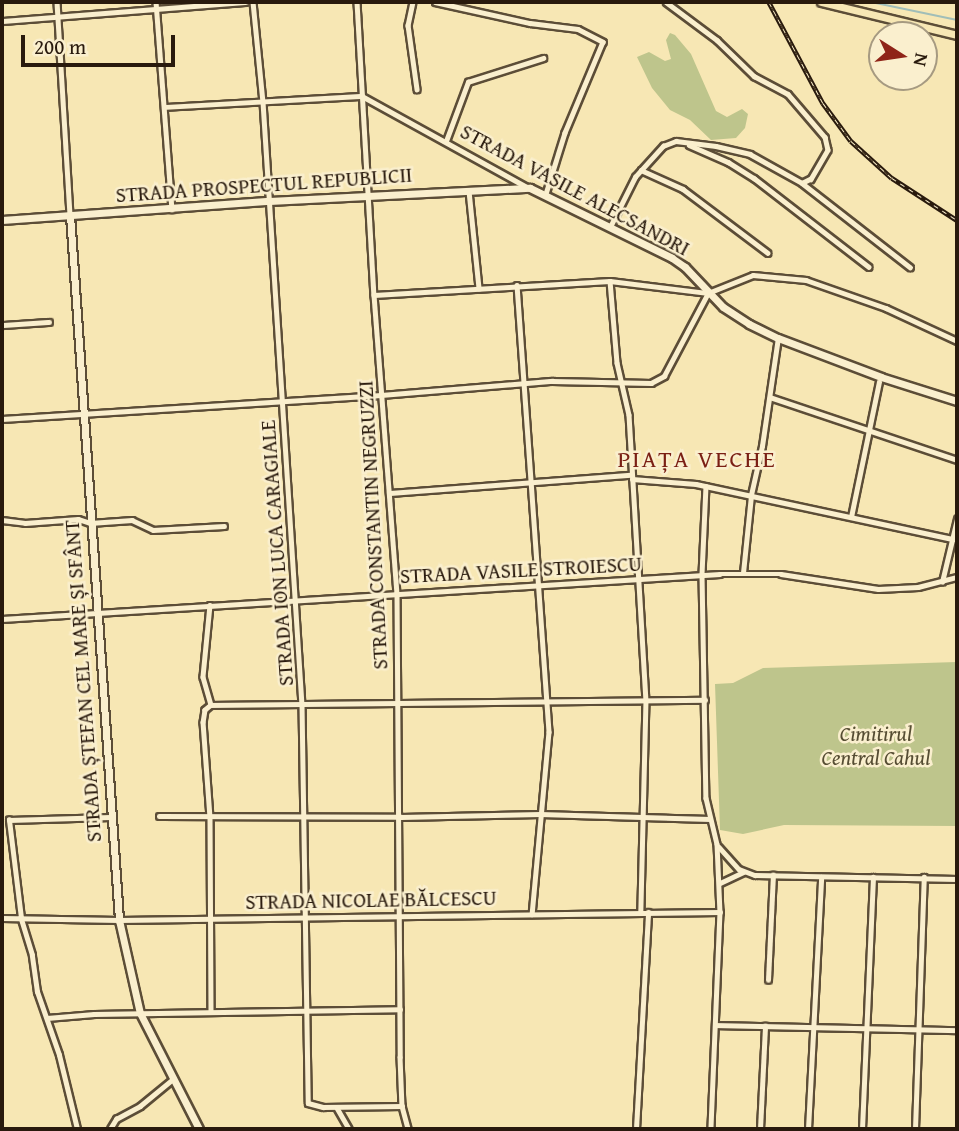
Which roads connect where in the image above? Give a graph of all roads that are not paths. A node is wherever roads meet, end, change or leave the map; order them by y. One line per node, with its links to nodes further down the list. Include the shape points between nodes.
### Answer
1 (57, 2): 10 (street)
2 (245, 2): 9 (street)
3 (253, 2): 16 (street, STRADA ION LUCA CARAGIALE)
4 (358, 2): 15 (street, STRADA CONSTANTIN NEGRUZZI)
5 (413, 2): 14 (street, via 408,25)
6 (435, 2): 24 (street, via 578,29 603,42 571,117)
7 (666, 2): 21 (street, via 717,40 754,76 788,94 825,137 828,150 811,180)
8 (821, 2): 12 (main road)
9 (156, 5): 10 (street); 17 (street)
10 (58, 17): 11 (street); 28 (street)
11 (2, 21)
12 (957, 36)
13 (543, 58): 18 (street, via 468,82)
14 (416, 89)
15 (362, 96): 16 (street); 18 (street, STRADA VASILE ALECSANDRI); 25 (street, STRADA CONSTANTIN NEGRUZZI)
16 (263, 102): 17 (street); 26 (street, STRADA ION LUCA CARAGIALE)
17 (164, 107): 27 (street)
18 (446, 141): 22 (street, STRADA VASILE ALECSANDRI)
19 (686, 143): 20 (street, via 663,146); 21 (street, via 751,154); 32 (street, via 754,178)
20 (640, 170): 30 (street); 31 (street, via 671,182)
21 (802, 183): 33 (street)
22 (530, 188): 23 (main road, STRADA PROSPECTUL REPUBLICII); 24 (main road, STRADA VASILE ALECSANDRI)
23 (468, 189): 25 (main road, STRADA PROSPECTUL REPUBLICII); 36 (street)
24 (546, 194): 30 (main road, STRADA VASILE ALECSANDRI)
25 (368, 195): 26 (main road, STRADA PROSPECTUL REPUBLICII); 38 (street, STRADA CONSTANTIN NEGRUZZI)
26 (269, 201): 27 (main road, STRADA PROSPECTUL REPUBLICII); 48 (street, STRADA ION LUCA CARAGIALE)
27 (172, 209): 28 (main road, STRADA PROSPECTUL REPUBLICII)
28 (69, 215): 29 (main road, STRADA PROSPECTUL REPUBLICII); 50 (main road, STRADA ȘTEFAN CEL MARE ȘI SFÂNT)
29 (2, 220)
30 (610, 227): 37 (main road, STRADA VASILE ALECSANDRI, via 678,263)
31 (768, 253)
32 (869, 267)
33 (910, 267)
34 (610, 281): 35 (street); 37 (street); 45 (street)
35 (517, 285): 36 (street); 43 (street)
36 (479, 288): 38 (street)
37 (708, 293): 41 (main road, STRADA VASILE ALECSANDRI, via 734,315); 42 (street, via 745,277 796,277 886,308); 45 (street, via 662,379)
38 (374, 295): 46 (street, STRADA CONSTANTIN NEGRUZZI)
39 (49, 322): 40 (street)
40 (2, 325)
41 (778, 338): 47 (street); 49 (main road, STRADA VASILE ALECSANDRI)
42 (957, 341)
43 (525, 382): 45 (street); 46 (street); 55 (street)
44 (880, 382): 52 (street)
45 (621, 384): 54 (street, via 628,403)
46 (381, 396): 48 (street); 57 (street, STRADA CONSTANTIN NEGRUZZI)
47 (770, 397): 52 (street); 58 (street)
48 (282, 401): 50 (street); 72 (street, STRADA ION LUCA CARAGIALE)
49 (957, 401)
50 (82, 413): 51 (street); 62 (main road, STRADA ȘTEFAN CEL MARE ȘI SFÂNT)
51 (2, 419)
52 (868, 431): 53 (street); 59 (street)
53 (957, 460)
54 (632, 477): 55 (street); 56 (street); 68 (street)
55 (531, 481): 57 (street); 70 (street)
56 (706, 486): 58 (street); 66 (street)
57 (389, 493): 71 (street, STRADA CONSTANTIN NEGRUZZI)
58 (751, 495): 59 (street); 65 (street)
59 (852, 517): 64 (street)
60 (957, 519): 64 (street)
61 (2, 520): 62 (street, via 78,519)
62 (90, 523): 63 (street, via 132,520 153,530); 74 (main road, STRADA ȘTEFAN CEL MARE ȘI SFÂNT)
63 (224, 526)
64 (953, 539): 69 (street)
65 (743, 573): 66 (street, STRADA VASILE STROIESCU); 69 (street, STRADA VASILE STROIESCU, via 810,577 878,589)
66 (702, 575): 68 (street, STRADA VASILE STROIESCU); 77 (street)
67 (957, 577): 69 (street, STRADA VASILE STROIESCU)
68 (638, 578): 70 (street, STRADA VASILE STROIESCU); 76 (street)
69 (942, 582)
70 (540, 583): 71 (street, STRADA VASILE STROIESCU); 79 (street)
71 (397, 593): 72 (street, STRADA VASILE STROIESCU); 78 (street, STRADA CONSTANTIN NEGRUZZI)
72 (296, 600): 73 (street, STRADA VASILE STROIESCU); 81 (street, STRADA ION LUCA CARAGIALE)
73 (210, 605): 74 (street, STRADA VASILE STROIESCU); 80 (street, via 204,677)
74 (97, 614): 75 (street, STRADA VASILE STROIESCU); 84 (main road, STRADA ȘTEFAN CEL MARE ȘI SFÂNT)
75 (2, 619)
76 (646, 700): 77 (street); 79 (street); 87 (street)
77 (705, 700): 89 (street)
78 (398, 704): 79 (street); 81 (street); 86 (street, STRADA CONSTANTIN NEGRUZZI)
79 (548, 704): 82 (street)
80 (211, 705): 81 (street); 85 (street, via 203,722)
81 (302, 705): 88 (street, STRADA ION LUCA CARAGIALE)
82 (540, 814): 86 (street); 87 (street); 100 (street)
83 (159, 816): 85 (street)
84 (110, 817): 104 (street, via 9,820); 106 (main road, STRADA ȘTEFAN CEL MARE ȘI SFÂNT)
85 (210, 817): 88 (street); 105 (street)
86 (401, 817): 88 (street); 101 (street, STRADA CONSTANTIN NEGRUZZI)
87 (646, 817): 89 (street); 98 (street)
88 (303, 818): 102 (street, STRADA ION LUCA CARAGIALE)
89 (710, 820): 90 (street)
90 (717, 844): 91 (street); 97 (street)
91 (744, 872): 92 (street); 97 (street)
92 (773, 876): 93 (street); 107 (street)
93 (821, 877): 94 (street); 115 (street)
94 (873, 877): 95 (street); 116 (street)
95 (924, 877): 96 (street); 117 (street)
96 (957, 879)
97 (720, 883): 99 (street)
98 (645, 911): 99 (street, STRADA NICOLAE BĂLCESCU); 100 (street, STRADA NICOLAE BĂLCESCU); 127 (street)
99 (720, 912): 113 (street)
100 (532, 914): 101 (street, STRADA NICOLAE BĂLCESCU)
101 (397, 916): 102 (street, STRADA NICOLAE BĂLCESCU); 108 (street, STRADA CONSTANTIN NEGRUZZI)
102 (304, 917): 105 (street, STRADA NICOLAE BĂLCESCU); 109 (street, STRADA ION LUCA CARAGIALE)
103 (2, 918): 104 (street, STRADA NICOLAE BĂLCESCU)
104 (21, 918): 106 (street, STRADA NICOLAE BĂLCESCU); 112 (street)
105 (209, 918): 106 (street, STRADA NICOLAE BĂLCESCU); 110 (street)
106 (119, 920): 111 (main road, STRADA ȘTEFAN CEL MARE ȘI SFÂNT)
107 (768, 980)
108 (400, 1009): 109 (street); 120 (street, STRADA CONSTANTIN NEGRUZZI)
109 (306, 1011): 110 (street); 121 (street, STRADA ION LUCA CARAGIALE, via 308,1103)
110 (211, 1012): 111 (street)
111 (139, 1013): 112 (street); 119 (main road, STRADA ȘTEFAN CEL MARE ȘI SFÂNT)
112 (47, 1018): 122 (street)
113 (715, 1025): 114 (street); 128 (street)
114 (765, 1026): 115 (street); 129 (street)
115 (815, 1028): 116 (street); 130 (street)
116 (868, 1029): 117 (street); 131 (street)
117 (919, 1029): 118 (street); 132 (street)
118 (957, 1030)
119 (173, 1079): 123 (street, via 116,1119); 124 (main road, STRADA ȘTEFAN CEL MARE ȘI SFÂNT)
120 (402, 1106): 121 (street); 126 (street, STRADA CONSTANTIN NEGRUZZI)
121 (336, 1107): 125 (street)
122 (77, 1129)
123 (110, 1129)
124 (199, 1129)
125 (349, 1129)
126 (408, 1129)
127 (636, 1129)
128 (711, 1129)
129 (760, 1129)
130 (808, 1129)
131 (862, 1129)
132 (915, 1129)

